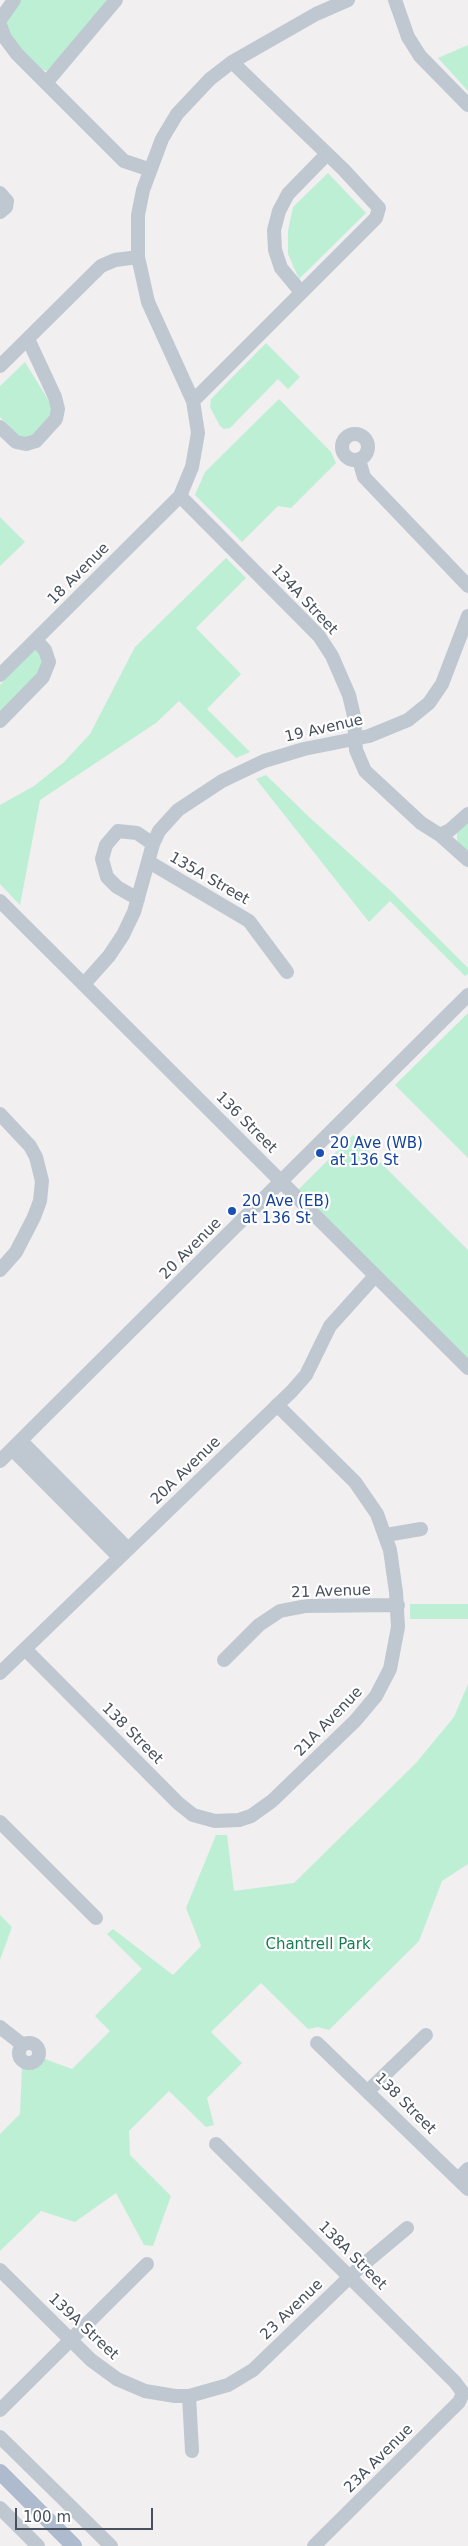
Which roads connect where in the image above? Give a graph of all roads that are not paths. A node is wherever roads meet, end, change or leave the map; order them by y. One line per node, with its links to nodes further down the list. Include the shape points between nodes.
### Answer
1 (14, 0): 5 (street)
2 (116, 0): 8 (street)
3 (348, 0): 7 (street, via 316,14)
4 (395, 0): 9 (street, via 398,16 420,56)
5 (0, 20)
6 (0, 25): 8 (street, via 17,54)
7 (232, 62): 10 (street); 11 (street, via 210,79 178,114)
8 (46, 82): 11 (street, via 124,161)
9 (468, 105)
10 (327, 154): 15 (street, via 288,194 278,211 274,230 275,250 281,268); 15 (street, via 379,208 376,218)
11 (148, 169): 14 (street, via 138,215)
12 (0, 192): 13 (street, via 7,200 6,207)
13 (0, 212)
14 (138, 257): 16 (street, via 115,260 101,266); 18 (street, via 148,302)
15 (301, 292): 18 (street)
16 (28, 339): 17 (street); 19 (street, via 55,397 56,419 36,440 26,444 16,442)
17 (0, 366)
18 (193, 401): 21 (street, via 198,433 195,457)
19 (0, 427)
20 (359, 460): 22 (street, via 364,477)
21 (180, 496): 24 (street, 18 Avenue); 27 (street, 134A Street, via 318,636 332,656 349,695)
22 (468, 586)
23 (468, 616): 27 (street, 19 Avenue, via 442,684 429,703 408,720)
24 (36, 640): 25 (street, 18 Avenue); 26 (street, via 45,650 49,662 43,677)
25 (0, 675)
26 (0, 721)
27 (355, 739): 29 (street, 134A Street, via 365,771); 30 (street, 19 Avenue, via 287,753 222,781 178,810 159,831)
28 (468, 814): 29 (street)
29 (440, 835): 31 (street, 134A Street)
30 (153, 844): 32 (street, 19 Avenue); 33 (street, via 137,833 118,831 106,845 102,859 107,877 117,888)
31 (468, 860)
32 (149, 862): 33 (street, 19 Avenue); 35 (street, 135A Street, via 249,921)
33 (138, 899): 36 (street, 19 Avenue, via 122,935)
34 (0, 901): 36 (street, 136 Street)
35 (287, 972)
36 (84, 984): 39 (street, 136 Street)
37 (468, 995): 39 (street, 20 Avenue)
38 (0, 1114): 40 (street, via 22,1136 36,1157 42,1181 38,1210 21,1242)
39 (281, 1182): 41 (street, 136 Street); 44 (street, 20 Avenue)
40 (0, 1270)
41 (375, 1276): 42 (street, 136 Street); 43 (street, 20A Avenue, via 338,1315 306,1375)
42 (468, 1368)
43 (277, 1405): 47 (street, 21A Avenue, via 363,1492); 48 (street, 20A Avenue)
44 (17, 1445): 45 (street, 20 Avenue); 48 (street)
45 (0, 1462)
46 (421, 1529): 47 (street)
47 (386, 1535): 49 (street, 21A Avenue)
48 (123, 1553): 50 (street, 20A Avenue)
49 (398, 1605): 51 (street, 21 Avenue, via 306,1606 280,1611 259,1625); 54 (street, 21A Avenue, via 394,1657 376,1696 355,1721 267,1806 251,1816)
50 (25, 1649): 52 (street, 20A Avenue); 54 (street, 138 Street, via 178,1803 204,1819)
51 (224, 1660)
52 (0, 1673)
53 (0, 1822): 55 (street)
54 (227, 1822)
55 (96, 1918)
56 (0, 2026): 59 (street)
57 (426, 2035): 60 (street)
58 (318, 2043): 60 (street, 138 Street)
59 (23, 2045)
60 (368, 2091): 63 (street, 138 Street)
61 (216, 2144): 68 (street, 138A Street)
62 (468, 2168): 63 (street)
63 (458, 2179): 64 (street, 138 Street)
64 (468, 2189)
65 (407, 2228): 68 (street, 23 Avenue)
66 (147, 2264): 69 (street)
67 (0, 2270): 69 (street, 139A Street)
68 (350, 2277): 70 (street, 138A Street); 71 (street, 23 Avenue, via 253,2370 222,2388)
69 (71, 2340): 71 (street, 139A Street, via 91,2360 131,2386 160,2394); 72 (street)
70 (463, 2393): 80 (street, 23A Avenue, via 460,2402)
71 (189, 2396): 74 (street)
72 (0, 2410)
73 (0, 2437): 79 (street)
74 (192, 2451)
75 (0, 2472): 78 (main road)
76 (0, 2508): 77 (street)
77 (38, 2546)
78 (74, 2546)
79 (111, 2546)
80 (314, 2546)

